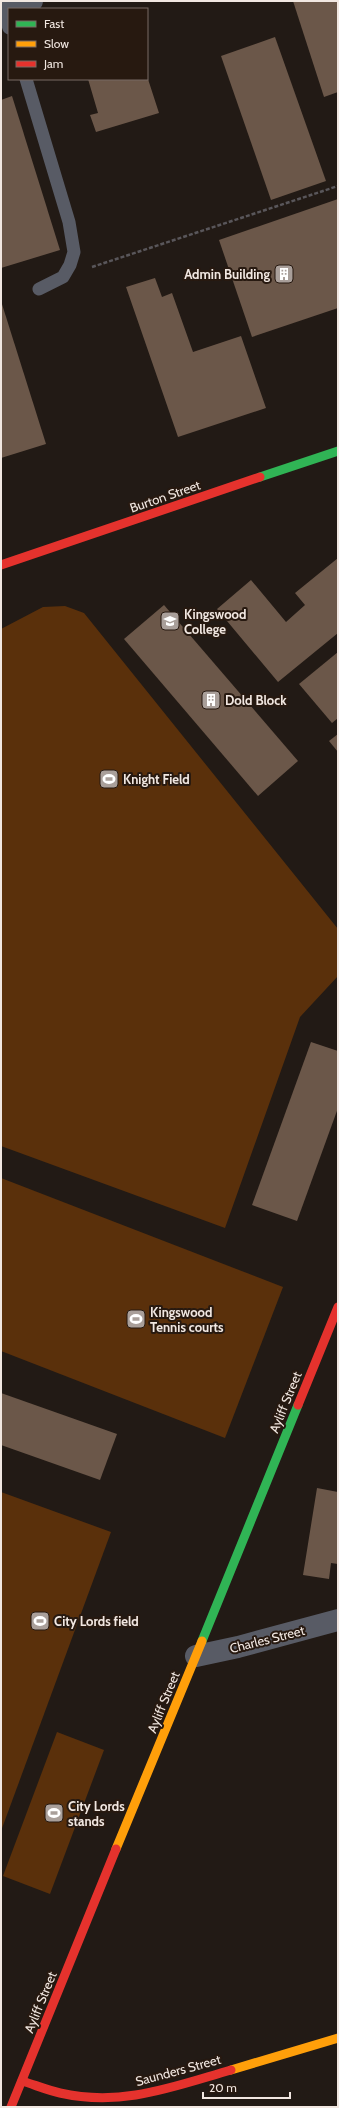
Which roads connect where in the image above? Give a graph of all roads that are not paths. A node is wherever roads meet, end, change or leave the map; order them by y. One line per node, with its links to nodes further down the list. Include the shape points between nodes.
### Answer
1 (32, 1): 2 (street)
2 (15, 8)
3 (26, 80): 4 (lane, via 69,222 74,252 63,276)
4 (39, 289)
5 (338, 451): 6 (street, Burton Street)
6 (1, 565)
7 (338, 1307): 9 (street, Ayliff Street)
8 (338, 1620): 9 (street, Charles Street)
9 (196, 1656): 11 (street, Ayliff Street)
10 (338, 2038): 11 (street, Saunders Street, via 149,2094 119,2098 60,2093)
11 (22, 2081): 12 (street, Ayliff Street)
12 (11, 2107)

